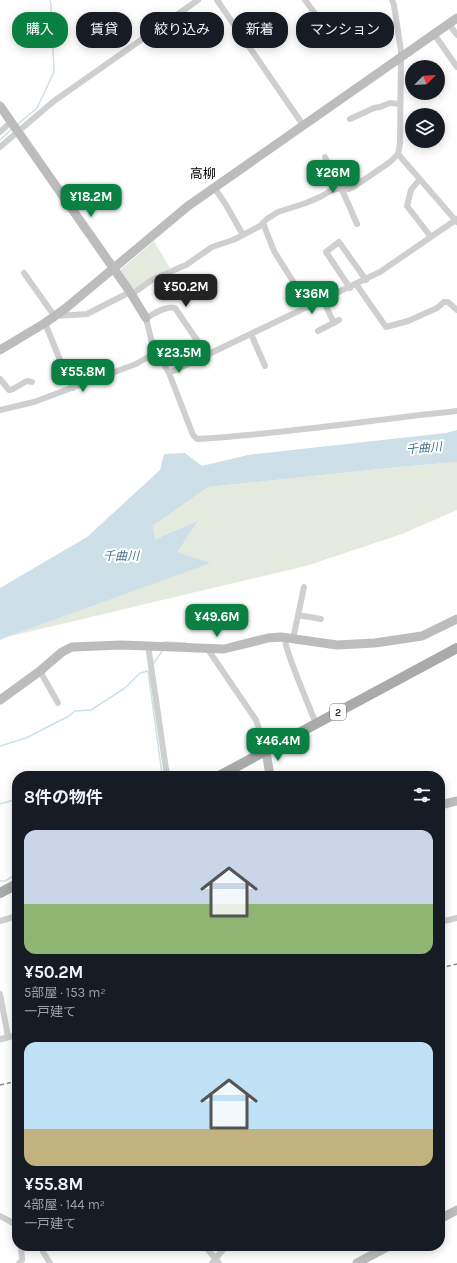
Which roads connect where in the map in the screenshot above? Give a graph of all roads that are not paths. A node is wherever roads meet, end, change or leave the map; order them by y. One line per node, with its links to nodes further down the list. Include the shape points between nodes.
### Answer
1 (198, 0): 16 (street)
2 (216, 0): 15 (street)
3 (305, 0): 5 (street)
4 (392, 0): 10 (street)
5 (313, 12)
6 (457, 18): 7 (street)
7 (448, 23): 8 (street); 9 (street)
8 (434, 34): 10 (street); 11 (street)
9 (457, 36)
10 (400, 57): 12 (street); 15 (street)
11 (457, 67)
12 (400, 104): 14 (street, via 390,103); 19 (street)
13 (0, 106): 16 (street)
14 (350, 119)
15 (304, 125): 22 (street)
16 (14, 127): 17 (street); 18 (street); 29 (street)
17 (0, 132)
18 (0, 147)
19 (398, 154): 21 (street); 23 (street, via 355,186)
20 (325, 157): 23 (street)
21 (419, 180): 24 (street); 28 (street, via 411,190 407,206)
22 (214, 187): 27 (street); 29 (street)
23 (340, 188): 25 (street, via 278,212); 26 (street)
24 (456, 220): 28 (street)
25 (263, 223): 27 (street); 36 (street, via 274,251)
26 (357, 224)
27 (243, 236): 34 (street, via 212,247 186,265 153,279)
28 (431, 237): 31 (street)
29 (114, 268): 34 (street); 38 (street)
30 (24, 273): 38 (street)
31 (366, 280): 32 (street); 33 (street, via 340,242 326,252)
32 (356, 284): 33 (street); 37 (street, via 386,327 437,308 444,302 448,302)
33 (350, 288): 35 (street)
34 (131, 293): 38 (street, via 87,314); 39 (street)
35 (323, 300): 36 (street); 41 (street, via 337,322)
36 (309, 307): 42 (street)
37 (457, 310)
38 (56, 316): 40 (street)
39 (146, 318): 44 (street); 45 (street, via 158,311 175,308)
40 (45, 323): 43 (street); 50 (street)
41 (318, 331)
42 (251, 334): 45 (street); 46 (street)
43 (0, 350)
44 (157, 352): 47 (street); 50 (street, via 141,362)
45 (207, 355): 47 (street)
46 (265, 366)
47 (170, 373): 52 (street, via 192,435 197,439 242,437)
48 (0, 379): 49 (street, via 9,390 27,381)
49 (32, 382)
50 (73, 388): 51 (street, via 34,402)
51 (0, 410)
52 (457, 412)
53 (304, 587): 54 (street)
54 (298, 615): 55 (street); 57 (street)
55 (322, 619)
56 (457, 619): 57 (street, via 422,636 375,643 337,645)
57 (289, 638): 59 (street, via 268,638 224,649); 64 (street, via 284,641)
58 (148, 645): 59 (street); 61 (street, via 72,647); 66 (street)
59 (207, 648): 65 (street, via 256,720)
60 (457, 648): 64 (main road, 2)
61 (40, 671): 62 (street); 63 (street)
62 (0, 700)
63 (58, 703)
64 (316, 724): 65 (main road, 2)
65 (264, 752): 67 (main road, 2); 68 (street)
66 (166, 771)
67 (228, 771)
68 (269, 771)
69 (457, 801): 70 (street)
70 (445, 804)
71 (12, 887): 72 (main road)
72 (0, 894)
73 (12, 917): 75 (street)
74 (457, 918): 76 (street)
75 (0, 921)
76 (445, 921)
77 (0, 994): 79 (street)
78 (12, 1036): 79 (street)
79 (8, 1037): 80 (street)
80 (0, 1039)
81 (457, 1210): 83 (street)
82 (0, 1216): 84 (street)
83 (445, 1216)
84 (12, 1222)
85 (21, 1251): 91 (street, via 22,1260)
86 (43, 1251): 92 (street)
87 (208, 1251): 90 (street)
88 (223, 1251): 90 (street)
89 (380, 1251): 93 (street)
90 (216, 1262)
91 (19, 1263)
92 (50, 1263)
93 (358, 1263)

